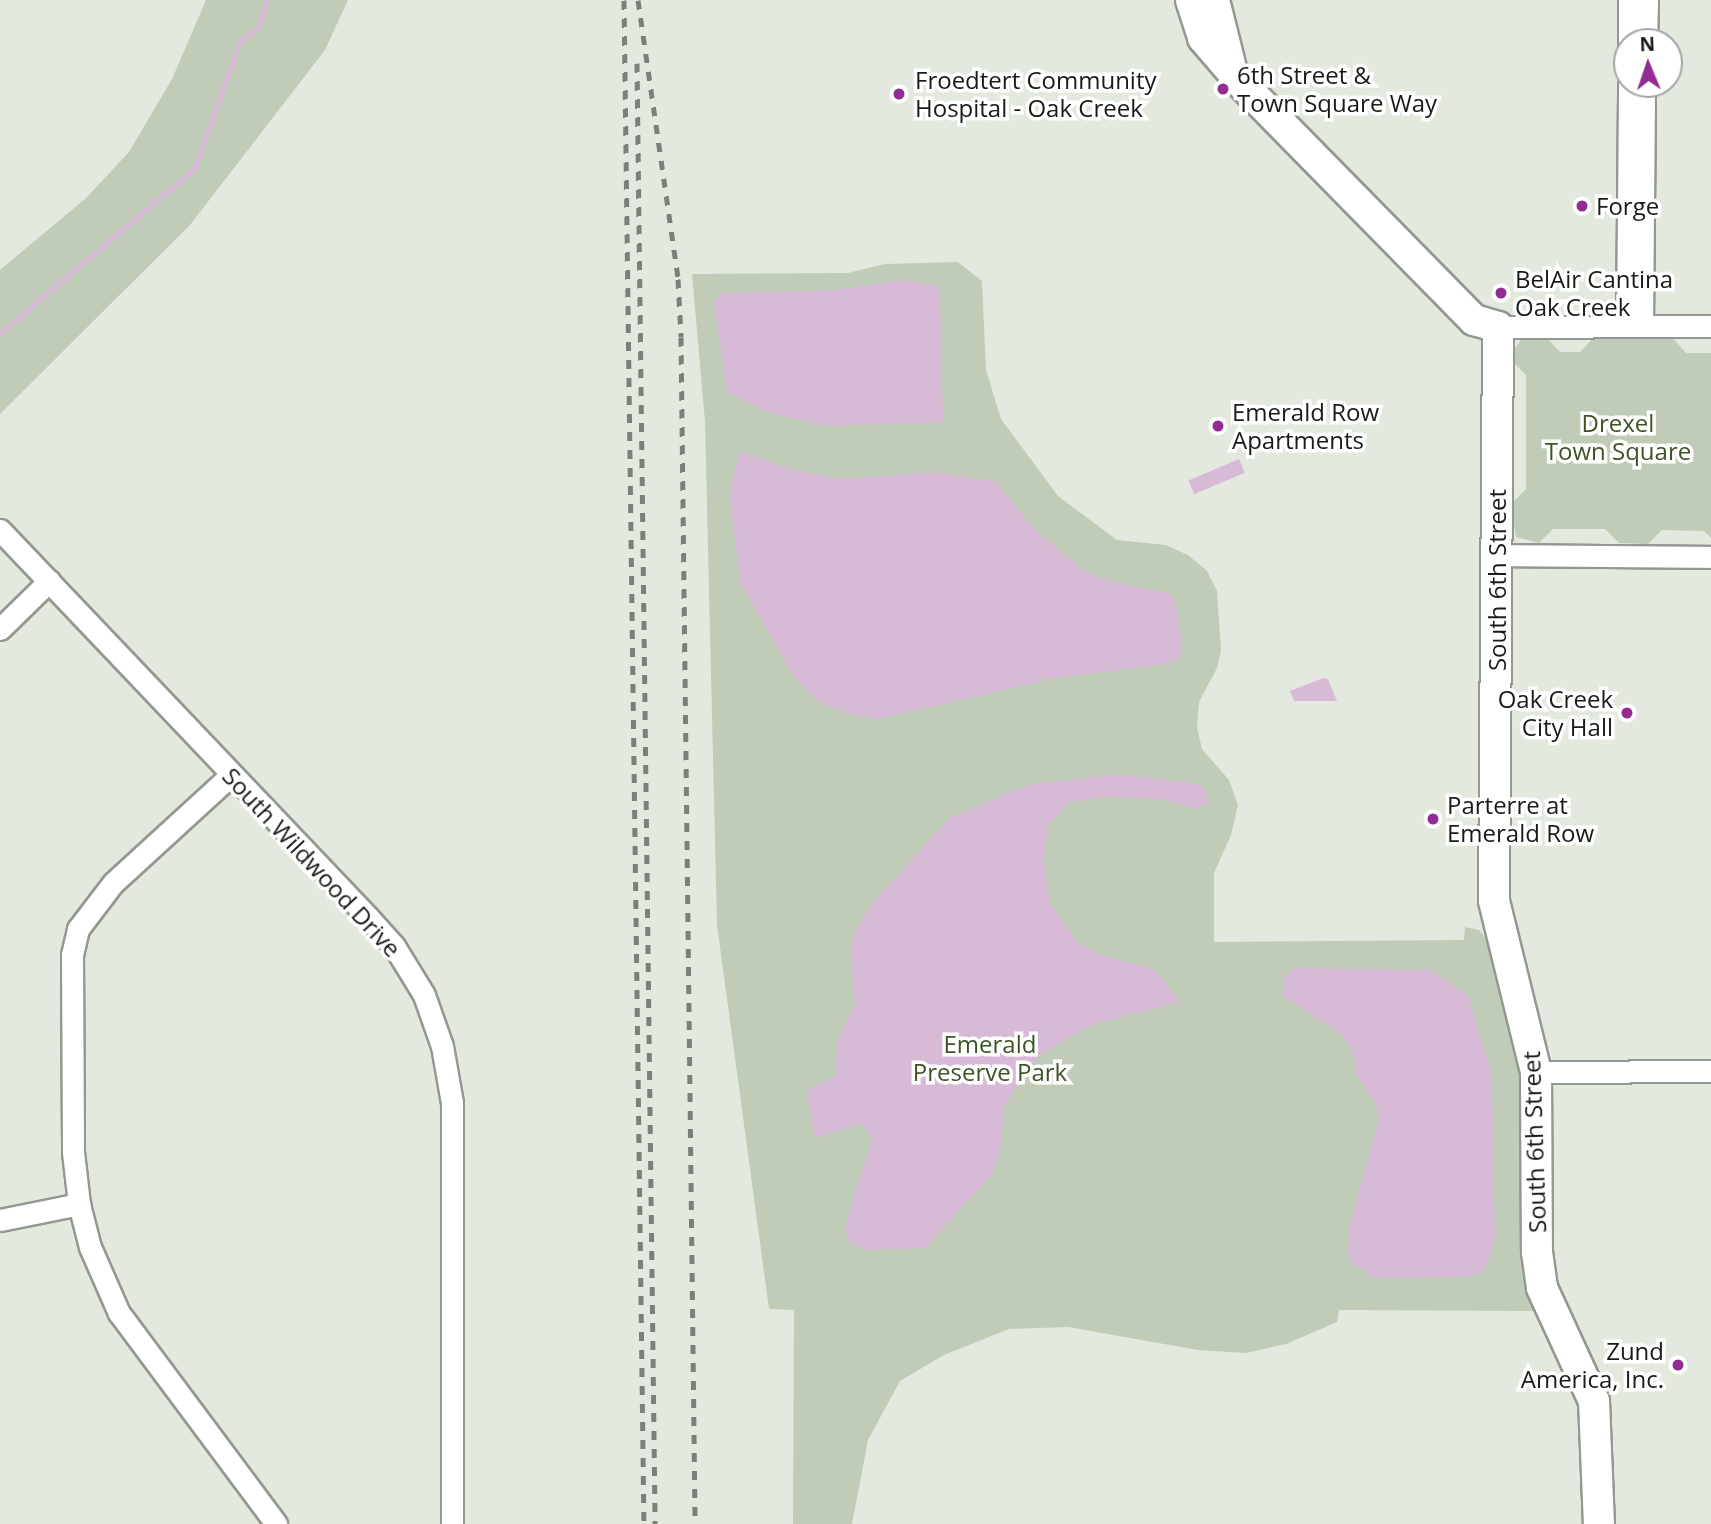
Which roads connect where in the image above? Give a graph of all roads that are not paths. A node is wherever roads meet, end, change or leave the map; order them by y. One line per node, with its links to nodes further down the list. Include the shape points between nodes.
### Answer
1 (1191, 0): 7 (street, via 1203,38)
2 (1214, 0): 7 (street)
3 (1629, 0): 5 (street)
4 (1647, 0): 6 (street)
5 (1629, 28)
6 (1646, 28)
7 (1232, 71): 12 (street, via 1474,320)
8 (1629, 98): 10 (street)
9 (1643, 98): 10 (street)
10 (1635, 325): 11 (street); 12 (street)
11 (1711, 326)
12 (1498, 327): 14 (street, South 6th Street)
13 (0, 530): 16 (street, South Wildwood Drive)
14 (1498, 555): 15 (street); 19 (street, South 6th Street, via 1494,901)
15 (1711, 557)
16 (49, 581): 17 (street); 18 (street, South Wildwood Drive)
17 (0, 629)
18 (231, 775): 21 (street, via 113,883 78,929 72,985 73,1152); 24 (street, South Wildwood Drive, via 394,946 433,1017 447,1072 453,1143)
19 (1536, 1072): 20 (street); 25 (street, South 6th Street, via 1542,1288 1594,1401)
20 (1711, 1072)
21 (79, 1204): 22 (street); 23 (street, via 102,1279 119,1313)
22 (0, 1220)
23 (276, 1524)
24 (452, 1524)
25 (1599, 1524)

